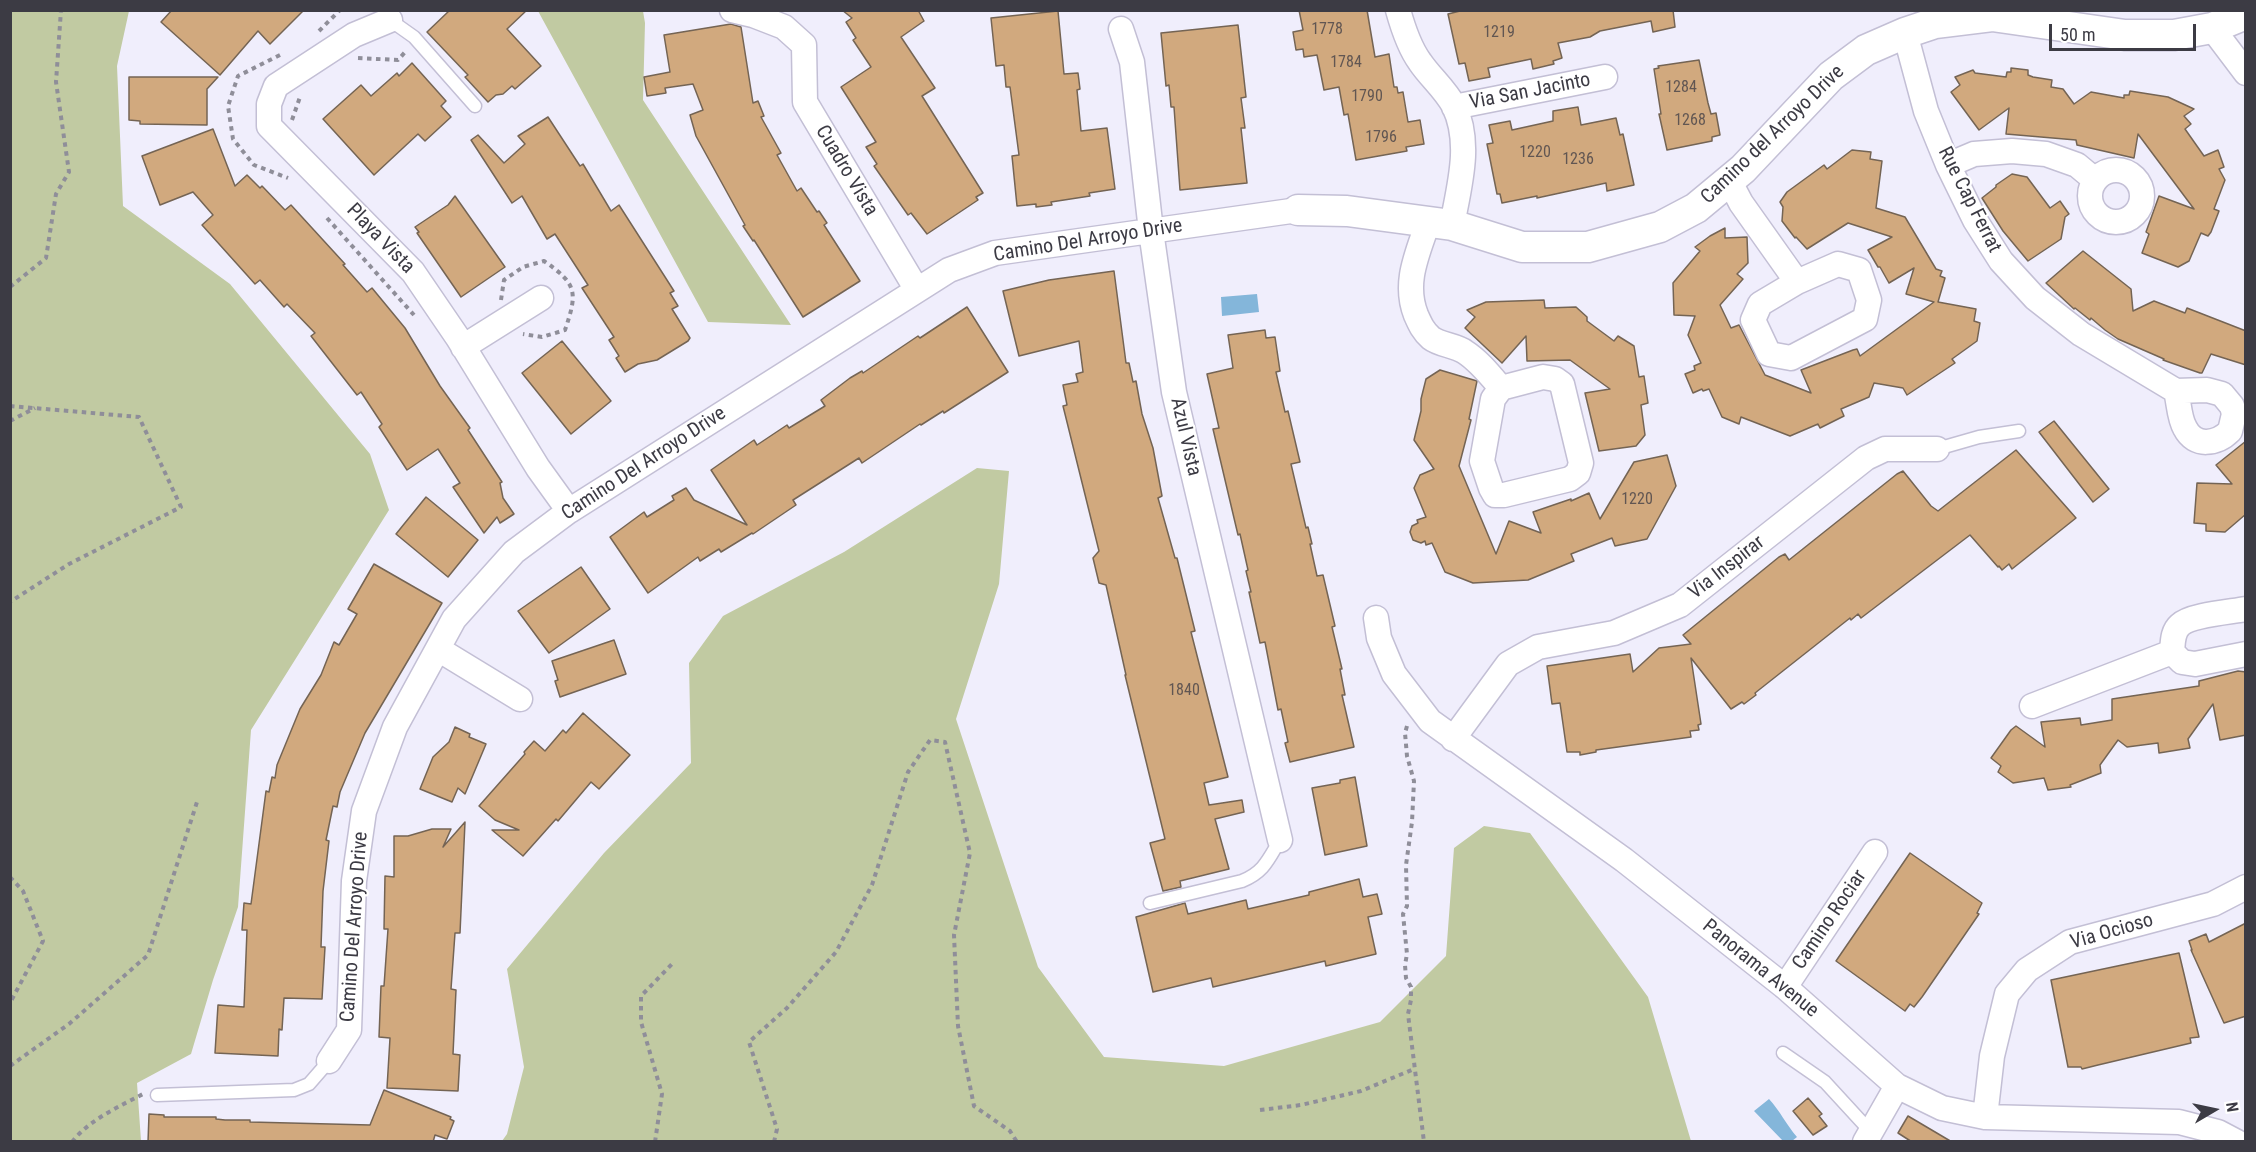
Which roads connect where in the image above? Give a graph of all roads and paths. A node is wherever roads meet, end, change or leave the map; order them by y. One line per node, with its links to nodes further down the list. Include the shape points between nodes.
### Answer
1 (61, 10): 25 (path, via 56,82 69,172 56,194 46,258)
2 (732, 10): 26 (street, Cuadro Vista, via 784,27 804,45 805,102)
3 (1398, 10): 16 (street, via 1419,61)
4 (1992, 13): 7 (street, Camino del Arroyo Drive, via 2125,35 2174,35); 9 (street, Camino del Arroyo Drive, via 1935,23)
5 (2246, 14): 7 (street, Camino del Arroyo Drive)
6 (390, 20): 10 (lane); 28 (street, Playa Vista, via 354,35 276,86 269,104 269,126 413,272)
7 (2212, 28): 12 (street)
8 (1121, 29): 23 (street, Azul Vista, via 1132,62)
9 (1905, 33): 18 (street, Rue Cap Ferrat, via 1926,111); 20 (street, Camino del Arroyo Drive, via 1866,50 1831,76)
10 (414, 37): 11 (path, via 413,44 398,60); 15 (lane)
11 (354, 57)
12 (2246, 73)
13 (1605, 77): 16 (street, Via San Jacinto)
14 (306, 92): 17 (path, via 298,99)
15 (475, 106)
16 (1454, 107): 22 (street, via 1462,139 1463,167)
17 (291, 123)
18 (1948, 165): 19 (street, via 1974,154 2046,154 2077,165); 30 (street, Rue Cap Ferrat, via 2001,261 2035,298 2081,334)
19 (2095, 180)
20 (1730, 182): 22 (street, Camino del Arroyo Drive, via 1696,208 1660,227 1588,247 1522,247); 24 (street)
21 (1298, 210): 22 (street, Camino del Arroyo Drive, via 1347,211); 23 (street, Camino Del Arroyo Drive)
22 (1440, 223): 29 (street, via 1414,265 1409,290 1422,328 1432,339 1464,351)
23 (1151, 231): 26 (street, Camino Del Arroyo Drive, via 995,253 949,270); 48 (street, Azul Vista, via 1174,392)
24 (1797, 282): 24 (street, via 1760,304 1753,320 1769,354 1791,358 1865,319 1869,300 1858,270 1838,264)
25 (10, 287)
26 (917, 290): 36 (street, Camino Del Arroyo Drive)
27 (541, 298): 28 (street)
28 (463, 347): 36 (street, Playa Vista)
29 (1501, 388): 29 (street, via 1493,399 1482,461 1495,495 1570,479 1578,473 1581,463 1562,384 1543,377)
30 (2176, 391)
31 (10, 406): 32 (path)
32 (36, 408): 33 (path); 37 (path, via 139,417 181,507 69,564)
33 (10, 421)
34 (2019, 431): 35 (lane, Via Inspirar)
35 (1937, 449): 46 (street, Via Inspirar, via 1885,448 1866,458 1680,605 1614,633 1538,647 1508,664)
36 (569, 511): 40 (street, Camino Del Arroyo Drive, via 514,552 454,619)
37 (10, 602)
38 (2246, 609): 41 (street, via 2192,619 2180,625 2173,635)
39 (1376, 618): 44 (street, Panorama Avenue, via 1379,638 1394,674)
40 (438, 649): 43 (street); 57 (street, Camino Del Arroyo Drive, via 395,727 364,811 354,881 349,1030)
41 (2172, 652): 42 (street, via 2182,662 2195,664); 45 (street)
42 (2246, 654)
43 (520, 699)
44 (1415, 701): 46 (street, Panorama Avenue, via 1430,721); 59 (path, via 1405,733 1414,781 1406,865 1407,906 1403,914)
45 (2032, 706)
46 (1453, 739): 54 (street, Panorama Avenue, via 1624,860)
47 (197, 802): 58 (path, via 148,955 69,1024)
48 (1280, 840): 52 (lane, via 1263,869 1253,877)
49 (1875, 852): 54 (street, Camino Rociar)
50 (10, 877): 55 (path, via 23,891 43,941)
51 (2246, 887): 63 (street, Via Ocioso, via 2213,904 2070,942 2027,970 2007,994 1992,1056)
52 (1150, 903)
53 (672, 964): 66 (path, via 641,996 641,1022 662,1094)
54 (1785, 987): 60 (street, Panorama Avenue)
55 (10, 1003)
56 (1783, 1053): 65 (lane, via 1825,1082)
57 (329, 1060): 61 (lane, via 309,1084 294,1090)
58 (10, 1066)
59 (1414, 1069): 62 (path, via 1361,1091); 69 (path)
60 (1897, 1086): 63 (street, Panorama Avenue, via 1942,1108); 65 (street)
61 (157, 1095)
62 (1260, 1110)
63 (1985, 1117): 64 (street, Panorama Avenue)
64 (2098, 1131): 70 (street, Panorama Avenue, via 2179,1122 2218,1132)
65 (1868, 1136)
66 (655, 1142)
67 (774, 1142): 68 (path, via 777,1129 749,1042 788,1008 836,952 872,885 908,772 930,740 945,742 969,853 954,935 958,1026 974,1106 1010,1131)
68 (1017, 1142)
69 (1424, 1142)
70 (2237, 1142)

